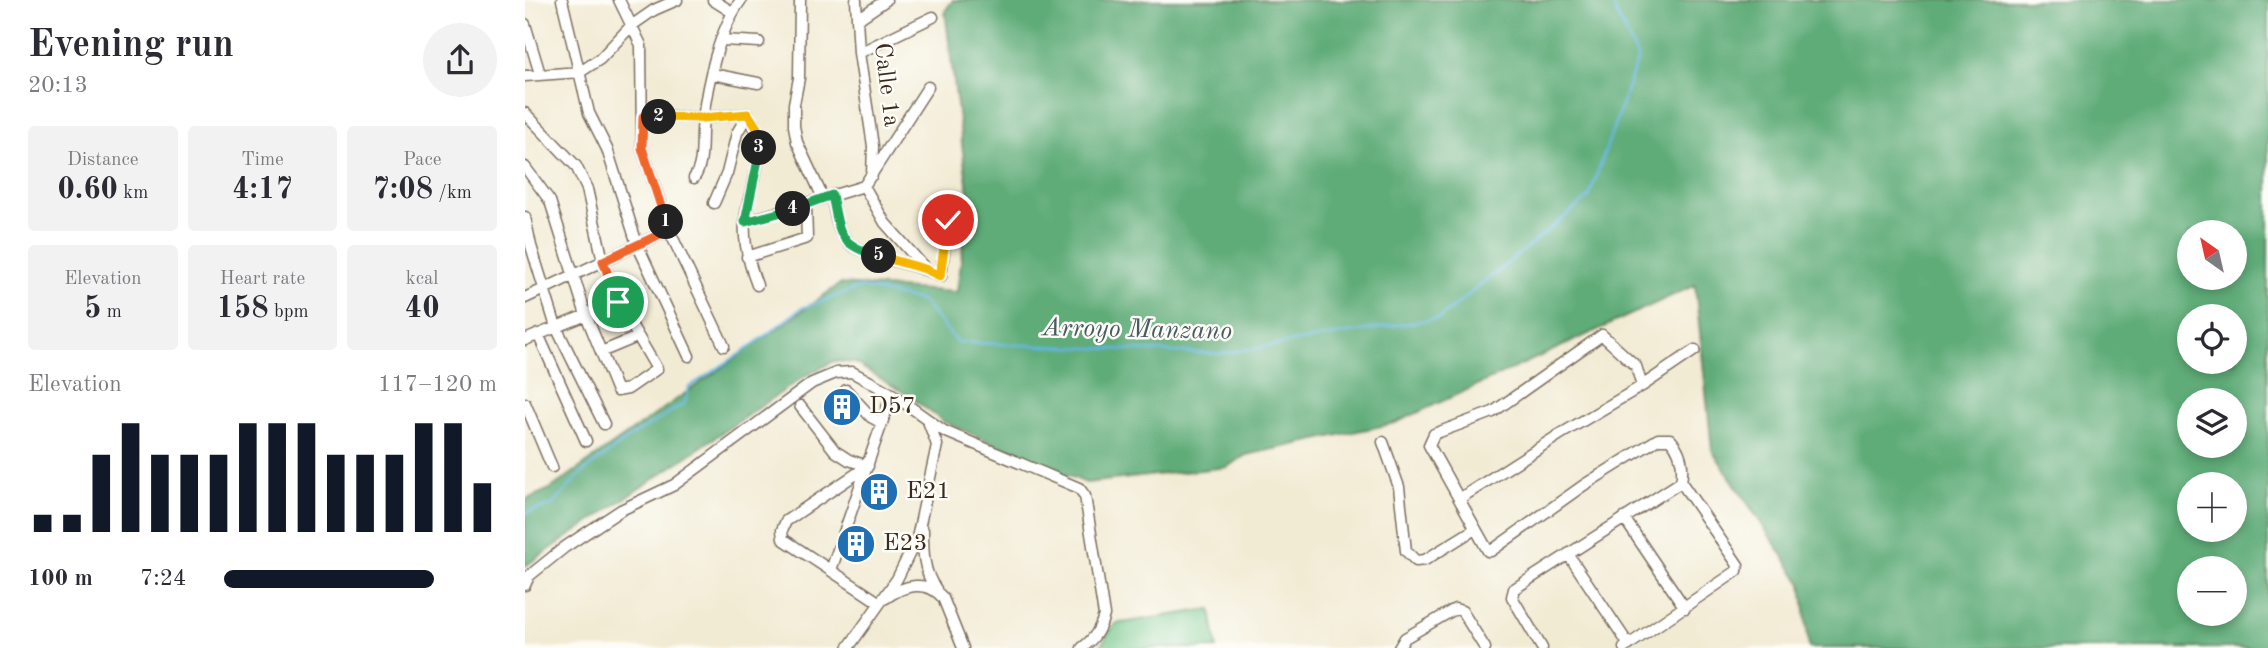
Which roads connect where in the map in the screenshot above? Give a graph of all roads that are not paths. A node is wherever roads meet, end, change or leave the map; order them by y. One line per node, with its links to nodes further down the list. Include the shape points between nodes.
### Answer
1 (562, 0): 17 (street)
2 (619, 0): 13 (street)
3 (674, 0): 13 (street)
4 (713, 0): 9 (street)
5 (741, 0): 9 (street)
6 (800, 0): 31 (street, via 794,126 797,142)
7 (856, 0): 11 (street, Calle 1a)
8 (886, 0): 11 (street)
9 (732, 12): 14 (street)
10 (933, 17): 16 (street)
11 (857, 19): 16 (street, Calle 1a)
12 (525, 24): 18 (street)
13 (631, 26): 17 (street, via 600,59); 25 (street, via 641,45)
14 (722, 40): 15 (street); 19 (street)
15 (759, 43)
16 (859, 53): 28 (street, Calle 1a, via 873,146)
17 (579, 72): 18 (street); 38 (street, via 589,113 607,149)
18 (540, 74): 20 (street)
19 (712, 74): 21 (street); 26 (street)
20 (526, 75)
21 (758, 83)
22 (927, 87): 28 (street)
23 (525, 113): 41 (street, via 576,166 587,189)
24 (748, 114): 26 (street); 32 (street); 36 (street, via 757,128 758,160)
25 (643, 117): 26 (street); 37 (street, via 642,148)
26 (703, 118): 29 (street, via 701,166)
27 (525, 167): 43 (street, via 550,201)
28 (871, 175): 30 (street)
29 (694, 178)
30 (864, 186): 31 (street); 42 (street, via 885,223)
31 (827, 197): 33 (street); 42 (street, via 846,241 856,249)
32 (714, 202)
33 (806, 205): 36 (street); 40 (street, via 807,238)
34 (525, 218): 39 (street)
35 (948, 220): 42 (street, via 940,276)
36 (745, 222): 40 (street)
37 (669, 230): 38 (street); 53 (street)
38 (637, 244): 41 (street); 56 (street)
39 (528, 247): 45 (street)
40 (747, 257): 44 (street)
41 (603, 261): 43 (street); 47 (street)
42 (925, 269)
43 (573, 275): 45 (street); 48 (street)
44 (757, 285)
45 (543, 288): 46 (street); 49 (street)
46 (525, 298)
47 (618, 302): 48 (street); 51 (street)
48 (586, 315): 49 (street); 55 (street)
49 (556, 327): 50 (street); 64 (street)
50 (538, 334): 52 (street); 66 (street)
51 (637, 337): 55 (street); 55 (street, via 657,369 628,388 617,391)
52 (525, 340)
53 (724, 346)
54 (1695, 350): 57 (street)
55 (601, 352)
56 (689, 356)
57 (1642, 386): 72 (street); 72 (street, via 1636,366 1602,335 1493,412 1434,434 1429,444)
58 (846, 390): 63 (street)
59 (892, 394): 62 (street); 63 (street); 78 (street, via 852,372 835,373 812,383 674,485 621,510 565,547 529,576)
60 (525, 403): 70 (street)
61 (800, 405): 69 (street, via 835,451)
62 (928, 420): 65 (street); 68 (street)
63 (882, 423): 69 (street)
64 (604, 424)
65 (952, 434): 68 (street); 85 (street, via 1079,488 1085,496 1104,615 1093,639)
66 (586, 441)
67 (1383, 442): 75 (street, via 1399,487 1406,551 1416,561)
68 (937, 445): 73 (street)
69 (868, 466): 77 (street); 77 (street, via 786,521 782,530 783,539)
70 (552, 467)
71 (1681, 482): 74 (street); 75 (street, via 1678,448 1670,439 1658,439 1584,485 1496,550 1488,551); 81 (street, via 1738,565 1734,574)
72 (1459, 499): 75 (street)
73 (923, 516): 79 (street, via 927,574); 80 (street, via 911,555)
74 (1624, 519): 76 (street); 81 (street)
75 (1475, 530)
76 (1568, 554): 82 (street); 88 (street, via 1512,593)
77 (831, 570): 80 (street)
78 (525, 585)
79 (943, 598): 80 (street, via 930,587 918,585); 84 (street)
80 (880, 603): 83 (street)
81 (1685, 608): 82 (street)
82 (1627, 646)
83 (848, 648)
84 (963, 648)
85 (1082, 648)
86 (1399, 648): 87 (street, via 1405,638 1455,609 1462,611)
87 (1485, 648)
88 (1542, 648)

